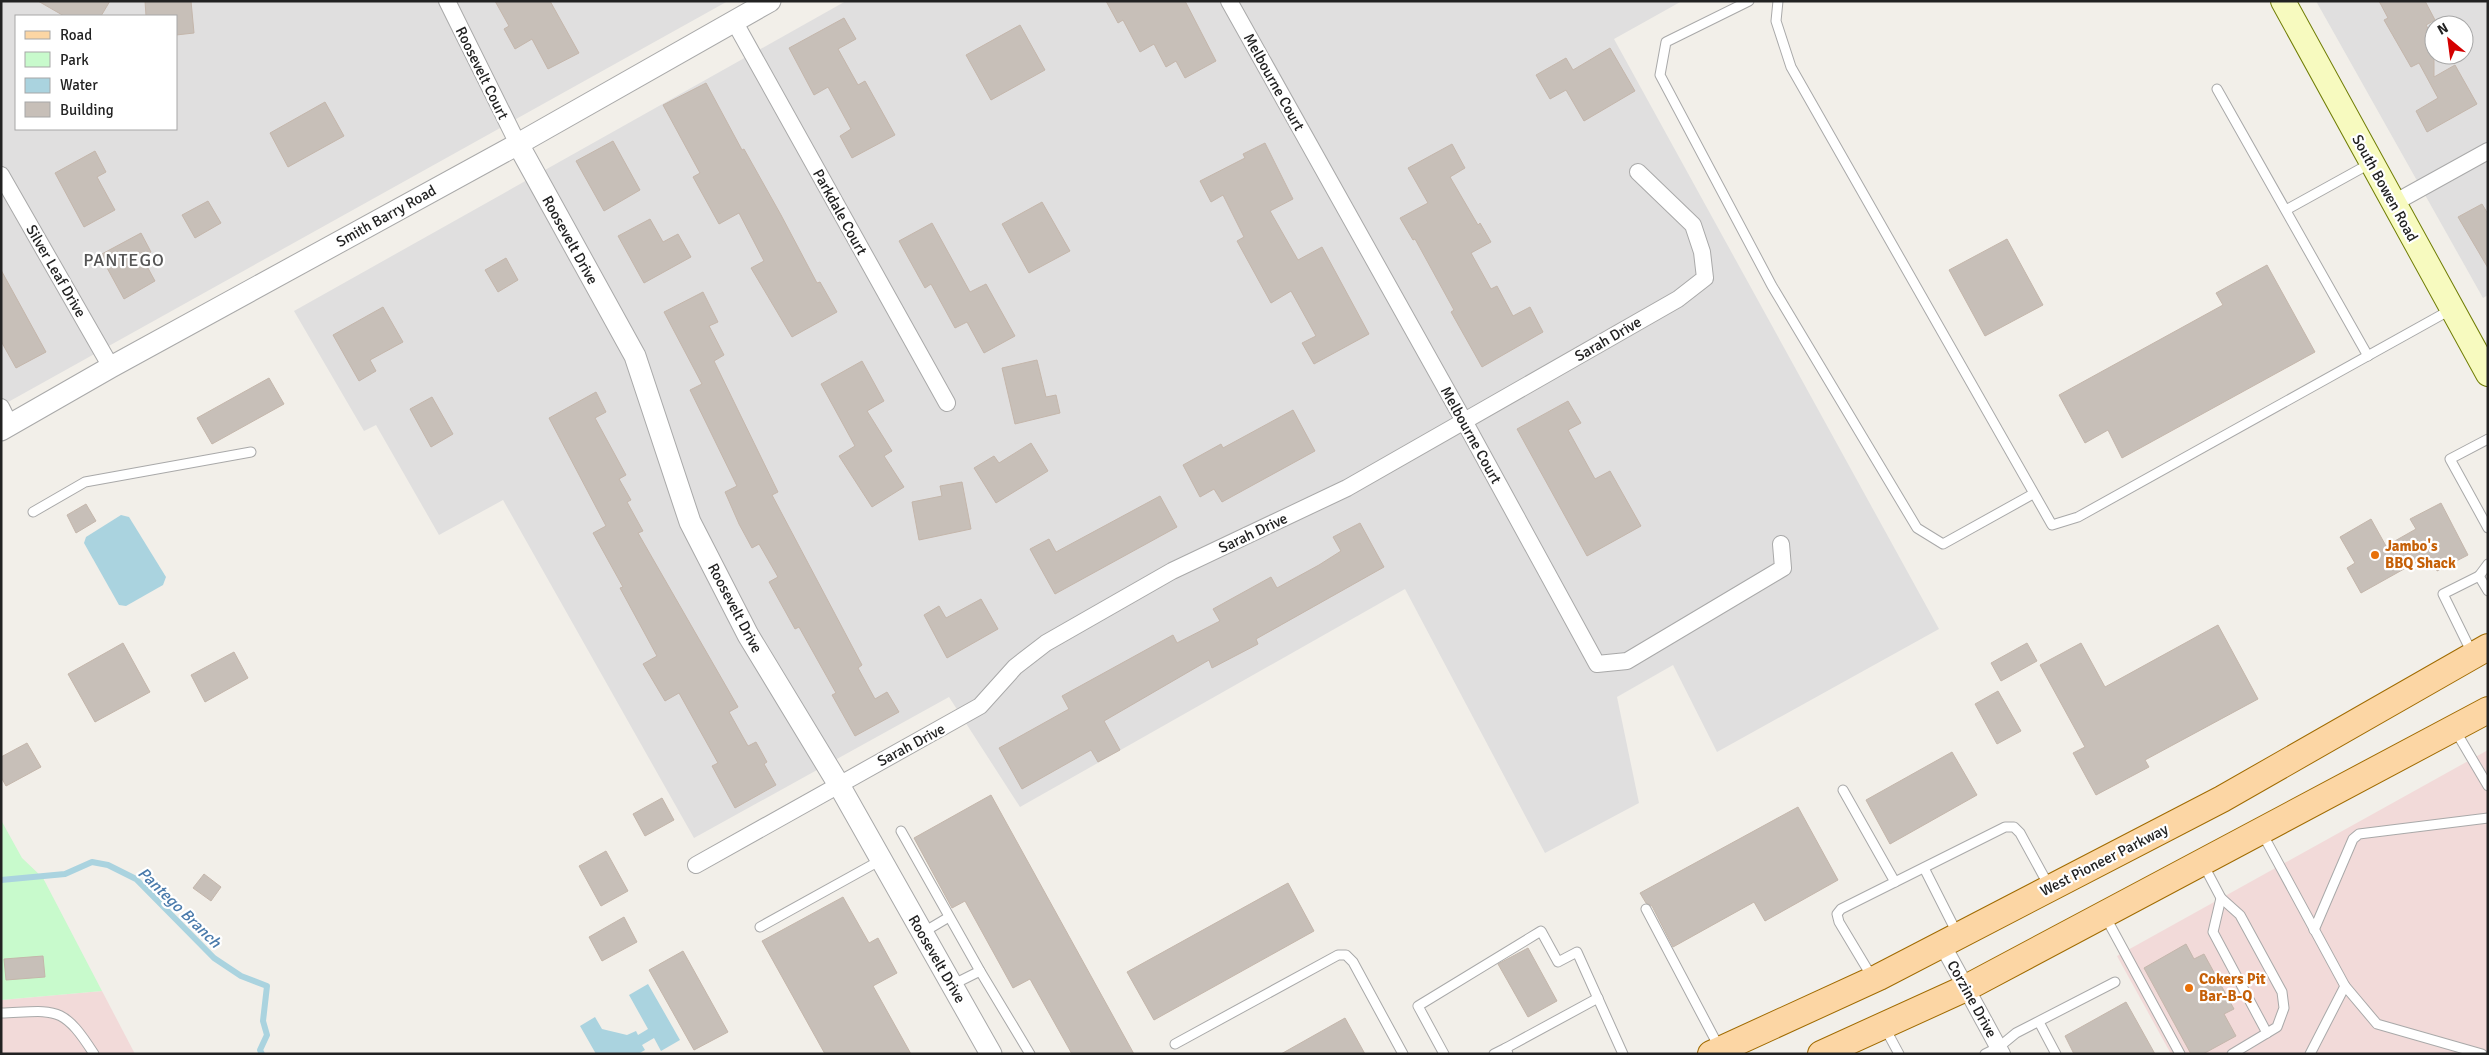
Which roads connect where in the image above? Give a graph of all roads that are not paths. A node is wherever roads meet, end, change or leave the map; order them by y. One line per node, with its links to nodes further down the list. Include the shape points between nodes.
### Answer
1 (447, 1): 9 (street, Roosevelt Court)
2 (770, 1): 7 (street, Smith Barry Road)
3 (1229, 1): 22 (street, Melbourne Court)
4 (1749, 1): 25 (lane, via 1666,42 1660,75 1772,286 1917,528 1943,544)
5 (1778, 1): 25 (lane, via 1776,21 1791,67)
6 (2283, 1): 11 (main road, South Bowen Road)
7 (734, 21): 9 (street, Smith Barry Road); 20 (street, Parkdale Court)
8 (2217, 89): 15 (lane)
9 (518, 144): 18 (street, Smith Barry Road); 36 (street, Roosevelt Drive, via 635,356 690,522 748,635)
10 (2488, 151): 14 (street)
11 (2371, 162): 14 (main road, South Bowen Road); 15 (lane)
12 (1638, 172): 22 (street, Sarah Drive, via 1692,225 1702,252 1705,278 1678,299)
13 (1, 175): 18 (street, Silver Leaf Drive)
14 (2394, 203): 16 (main road, South Bowen Road)
15 (2286, 210): 17 (lane)
16 (2452, 309): 17 (lane); 19 (main road, South Bowen Road)
17 (2368, 356): 25 (lane, via 2078,517 2052,525)
18 (111, 367): 21 (street, Smith Barry Road)
19 (2488, 374)
20 (946, 403)
21 (4, 421)
22 (1464, 421): 28 (street, Melbourne Court, via 1597,664 1627,661 1783,568); 36 (street, Sarah Drive, via 1347,488 1172,571 1054,638 1015,667 980,706)
23 (2488, 439): 27 (lane, via 2450,459)
24 (251, 452): 26 (lane, via 85,482)
25 (2033, 494)
26 (33, 512)
27 (2488, 528)
28 (1781, 544)
29 (2488, 564): 30 (lane)
30 (2479, 576): 31 (lane); 32 (lane, via 2443,594)
31 (2488, 591)
32 (2480, 651): 47 (main road, West Pioneer Parkway, via 2222,798)
33 (2488, 710): 34 (main road)
34 (2454, 728): 35 (lane); 40 (main road)
35 (2484, 770): 37 (lane)
36 (839, 784): 42 (street, Roosevelt Drive); 44 (street, Sarah Drive)
37 (2488, 786)
38 (1843, 790): 46 (lane)
39 (2488, 818): 53 (lane, via 2359,834 2353,838)
40 (2260, 830): 43 (main road); 53 (lane)
41 (900, 831): 51 (lane)
42 (881, 860): 52 (lane); 54 (street, Roosevelt Drive)
43 (2202, 862): 48 (lane); 50 (main road)
44 (696, 865)
45 (1924, 868): 46 (lane); 47 (lane, via 2005,827 2014,827); 55 (lane)
46 (1895, 882): 57 (lane, via 1837,914)
47 (2050, 888): 55 (main road, West Pioneer Parkway)
48 (2221, 898): 66 (lane, via 2213,932); 66 (lane, via 2240,915 2282,992 2284,1008 2277,1027)
49 (1646, 910): 70 (lane)
50 (2104, 914): 61 (main road); 81 (lane)
51 (949, 917): 54 (lane); 56 (lane)
52 (760, 927)
53 (2314, 930): 60 (lane)
54 (922, 933): 59 (street, Roosevelt Drive)
55 (1950, 940): 57 (main road, West Pioneer Parkway); 61 (street, Corzine Drive)
56 (980, 971): 59 (lane); 73 (lane)
57 (1874, 979): 70 (main road, West Pioneer Parkway)
58 (2115, 982): 64 (lane)
59 (952, 985): 72 (street, Roosevelt Drive)
60 (2345, 986): 83 (lane); 84 (lane, via 2377,1024)
61 (1966, 988): 65 (main road); 69 (street, Corzine Drive)
62 (1598, 998): 68 (lane); 75 (lane, via 1577,952 1558,962 1541,931 1418,1006); 77 (lane)
63 (1, 1013): 71 (lane, via 51,1011 69,1020)
64 (2039, 1022): 69 (lane, via 2016,1033); 80 (lane)
65 (1884, 1025): 78 (main road); 79 (lane)
66 (2267, 1034): 82 (lane)
67 (1175, 1044): 74 (lane, via 1338,955 1346,955 1353,962)
68 (1507, 1051): 76 (lane)
69 (1995, 1051)
70 (1716, 1052)
71 (94, 1054)
72 (991, 1054)
73 (1030, 1054)
74 (1403, 1054)
75 (1444, 1054)
76 (1494, 1054)
77 (1623, 1054)
78 (1821, 1054)
79 (1899, 1054)
80 (2056, 1054)
81 (2180, 1054)
82 (2232, 1054)
83 (2310, 1054)
84 (2482, 1054)

